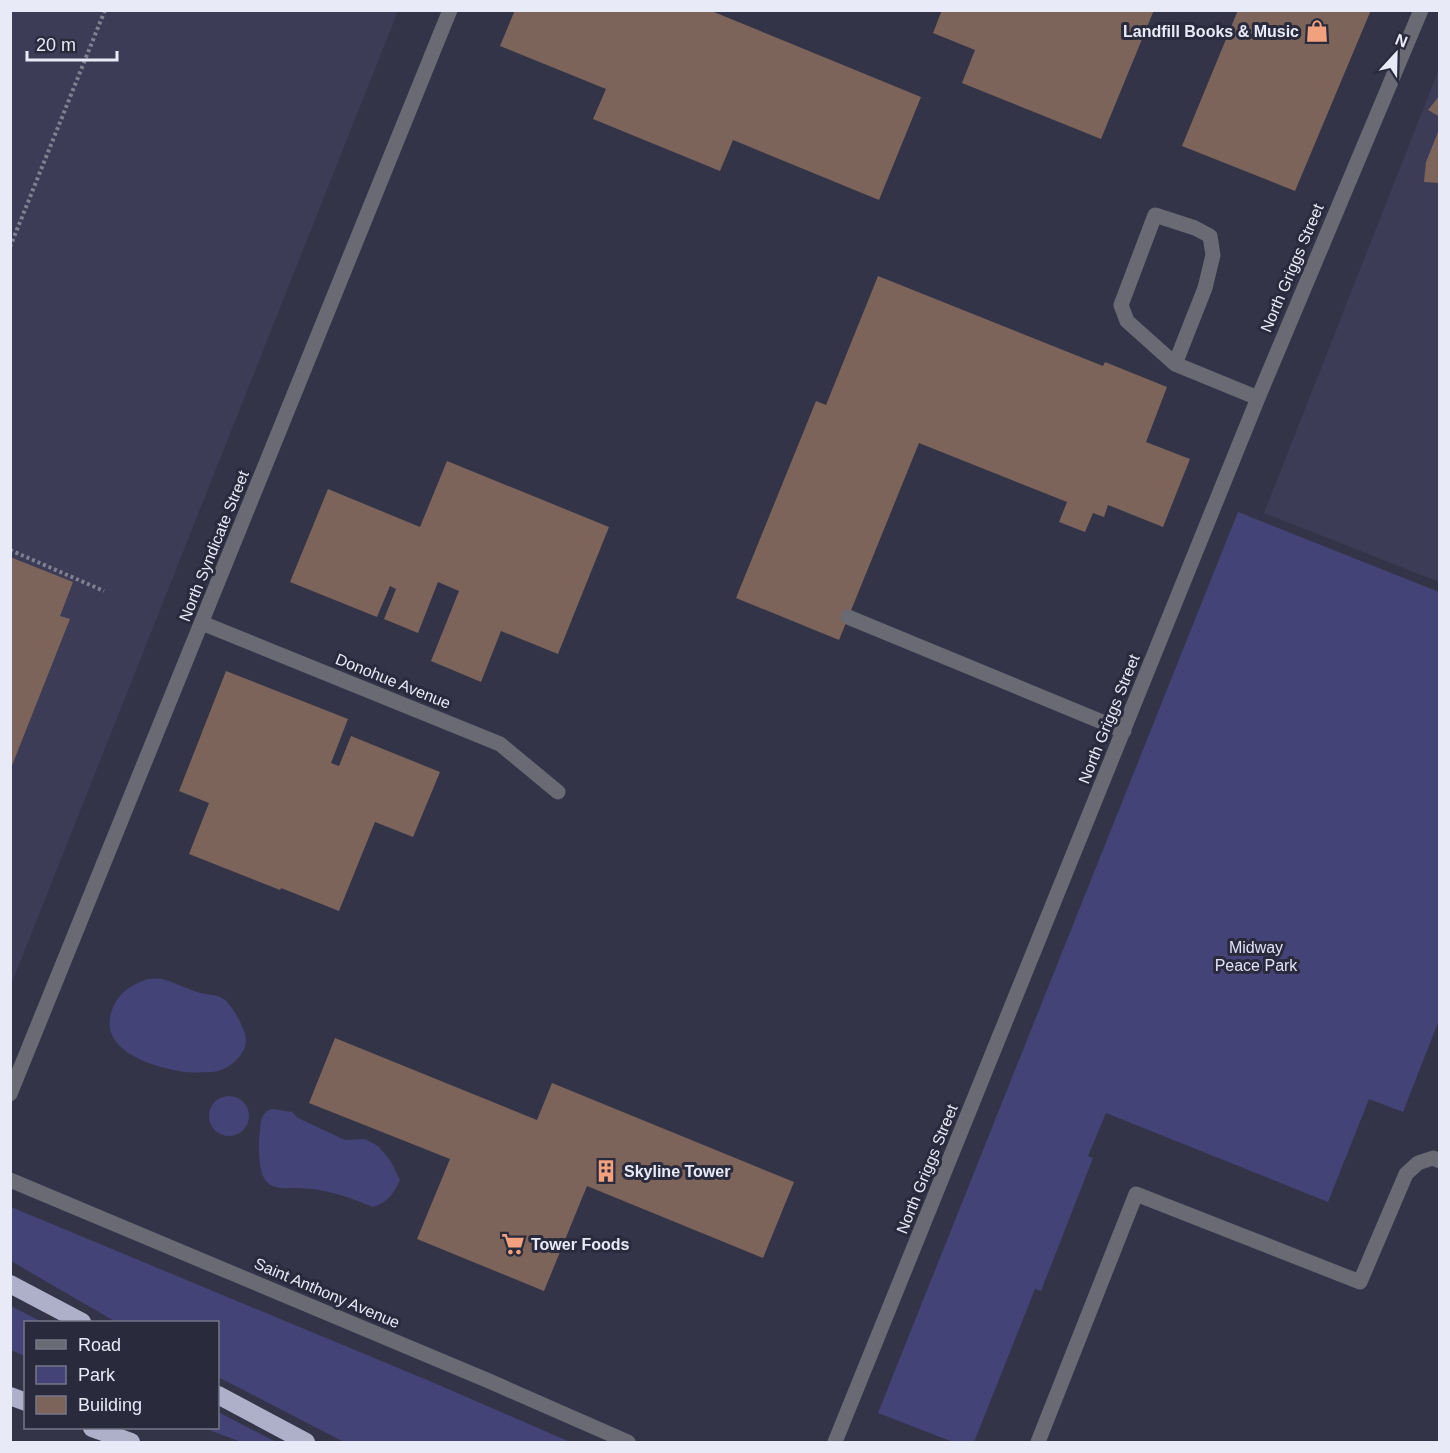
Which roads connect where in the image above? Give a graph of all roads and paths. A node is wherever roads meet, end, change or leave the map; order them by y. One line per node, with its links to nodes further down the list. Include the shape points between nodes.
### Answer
1 (105, 10): 4 (path)
2 (450, 10): 10 (street, North Syndicate Street)
3 (1421, 10): 6 (street, North Griggs Street)
4 (10, 247)
5 (1175, 364): 5 (street, via 1127,321 1121,305 1155,215 1210,236 1212,255 1205,288); 6 (street)
6 (1258, 398): 11 (street, North Griggs Street)
7 (10, 550): 8 (path)
8 (104, 591)
9 (848, 617): 11 (street)
10 (202, 622): 12 (street, Donohue Avenue, via 500,744); 13 (street, North Syndicate Street)
11 (1124, 731): 23 (street, North Griggs Street)
12 (558, 792)
13 (10, 1094)
14 (1440, 1161): 24 (street, via 1433,1158 1418,1163 1406,1174 1360,1282 1136,1194)
15 (10, 1180): 22 (street, Saint Anthony Avenue)
16 (10, 1284): 17 (highway)
17 (78, 1321)
18 (219, 1396): 21 (highway)
19 (95, 1429): 20 (highway)
20 (131, 1443)
21 (306, 1443)
22 (628, 1443)
23 (835, 1443)
24 (1038, 1443)

